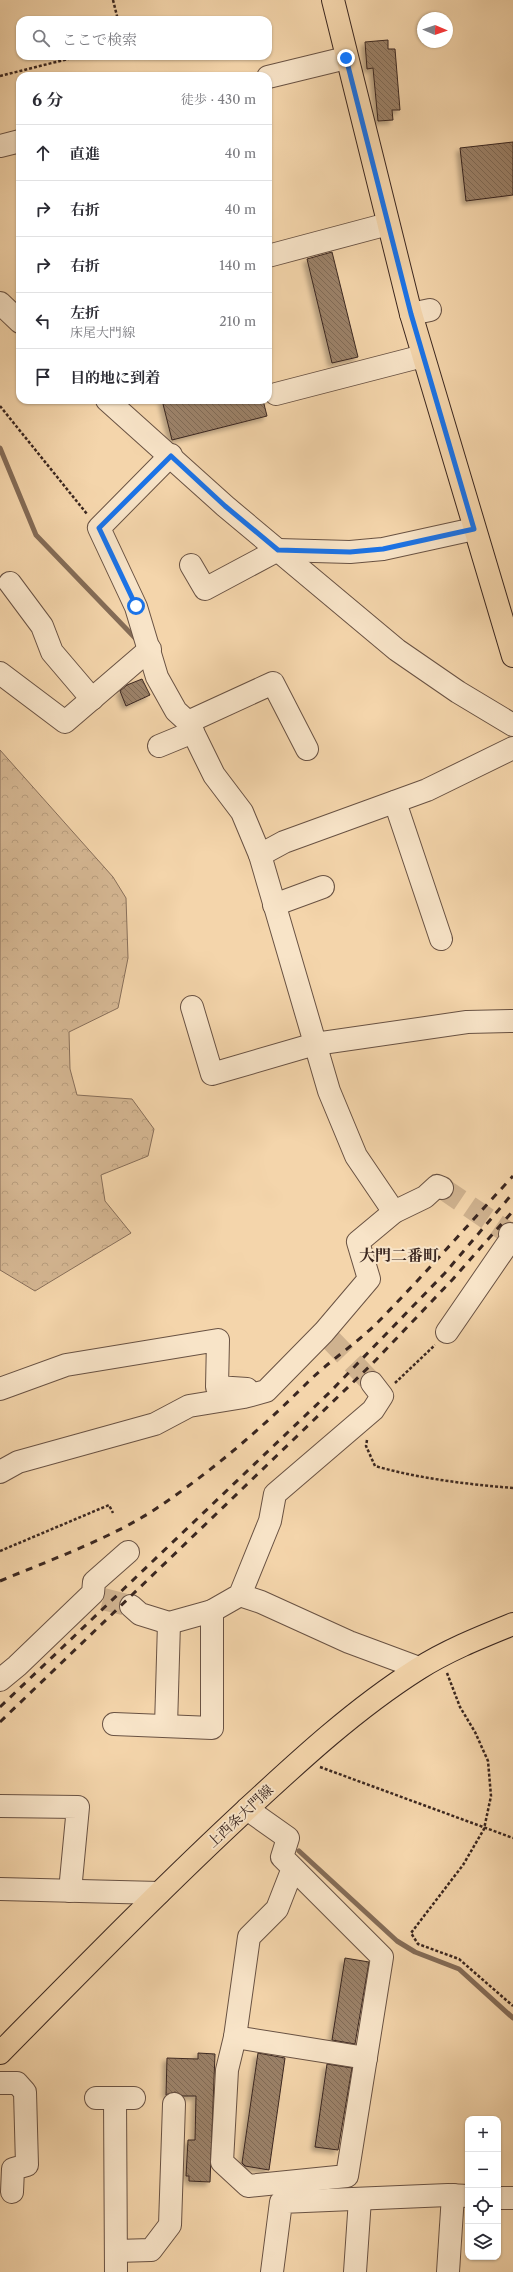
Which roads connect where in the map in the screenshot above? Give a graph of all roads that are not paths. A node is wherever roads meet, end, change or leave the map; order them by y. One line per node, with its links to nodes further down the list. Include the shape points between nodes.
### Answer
1 (333, 0): 2 (main road)
2 (346, 58): 3 (street); 6 (main road)
3 (272, 76)
4 (16, 141): 5 (street)
5 (0, 146)
6 (388, 224): 7 (street); 10 (main road, via 420,312)
7 (272, 255)
8 (0, 303): 9 (street)
9 (16, 318)
10 (423, 356): 11 (street); 14 (main road)
11 (276, 394)
12 (112, 404): 13 (street)
13 (171, 456): 15 (street); 18 (street, via 99,528 136,606)
14 (474, 529): 15 (street, via 383,549 350,552); 19 (main road)
15 (278, 550): 16 (street, via 206,589); 22 (street, via 397,650 458,692)
16 (190, 565)
17 (10, 583): 21 (street, via 42,626 52,652)
18 (150, 649): 21 (street); 23 (street, via 156,677 176,711)
19 (513, 656)
20 (0, 673): 21 (street, via 65,722)
21 (92, 699)
22 (513, 725)
23 (190, 727): 24 (street); 26 (street, via 273,683); 28 (street, via 214,775 242,812)
24 (159, 746)
25 (513, 748): 27 (street, via 427,790)
26 (307, 749)
27 (396, 802): 28 (street, via 284,842); 31 (street)
28 (260, 855): 30 (street)
29 (323, 887): 30 (street)
30 (274, 905): 34 (street)
31 (441, 939)
32 (192, 1007): 34 (street, via 212,1074)
33 (513, 1021): 34 (street, via 452,1024)
34 (315, 1044): 36 (street, via 329,1091 356,1156)
35 (442, 1188): 36 (street, via 437,1186 425,1197)
36 (394, 1212): 41 (street, via 358,1242 369,1279 327,1335)
37 (510, 1234): 38 (street, via 513,1236)
38 (447, 1332)
39 (0, 1389): 41 (street, via 66,1365 218,1340 217,1387)
40 (377, 1389): 44 (street, via 373,1410 275,1494 270,1521)
41 (266, 1391): 42 (street, via 189,1406 155,1424 18,1462)
42 (0, 1472)
43 (128, 1552): 49 (street, via 94,1582 98,1596)
44 (240, 1595): 46 (street); 50 (street, via 349,1642)
45 (131, 1606): 47 (street, via 140,1614)
46 (212, 1611): 47 (street); 53 (street, via 212,1728)
47 (169, 1623): 53 (street)
48 (513, 1624): 50 (main road, 上西条大門線)
49 (9, 1666): 51 (street)
50 (419, 1668): 55 (main road, 上西条大門線, via 374,1699 300,1760)
51 (0, 1680)
52 (114, 1724): 53 (street)
53 (166, 1726)
54 (0, 1806): 58 (street, via 78,1807)
55 (247, 1809): 56 (street, via 288,1838 282,1857); 59 (main road, 上西条大門線)
56 (292, 1868): 60 (street, via 277,1909 249,1937); 62 (street, via 382,1957)
57 (0, 1889): 58 (street)
58 (70, 1891): 59 (street)
59 (159, 1893): 61 (main road, 上西条大門線)
60 (235, 2037): 62 (street); 62 (street, via 227,2070 222,2162 248,2186 347,2176)
61 (0, 2053)
62 (366, 2058)
63 (0, 2082): 66 (street, via 17,2083 25,2092 27,2166 13,2170)
64 (115, 2098): 73 (street)
65 (174, 2104): 72 (street)
66 (12, 2192)
67 (461, 2196): 70 (street); 76 (street)
68 (501, 2198): 69 (street)
69 (513, 2198)
70 (360, 2199): 74 (street, via 281,2202); 75 (street)
71 (184, 2208): 72 (street)
72 (170, 2226): 73 (street, via 151,2250)
73 (116, 2261)
74 (272, 2272)
75 (355, 2272)
76 (448, 2272)

